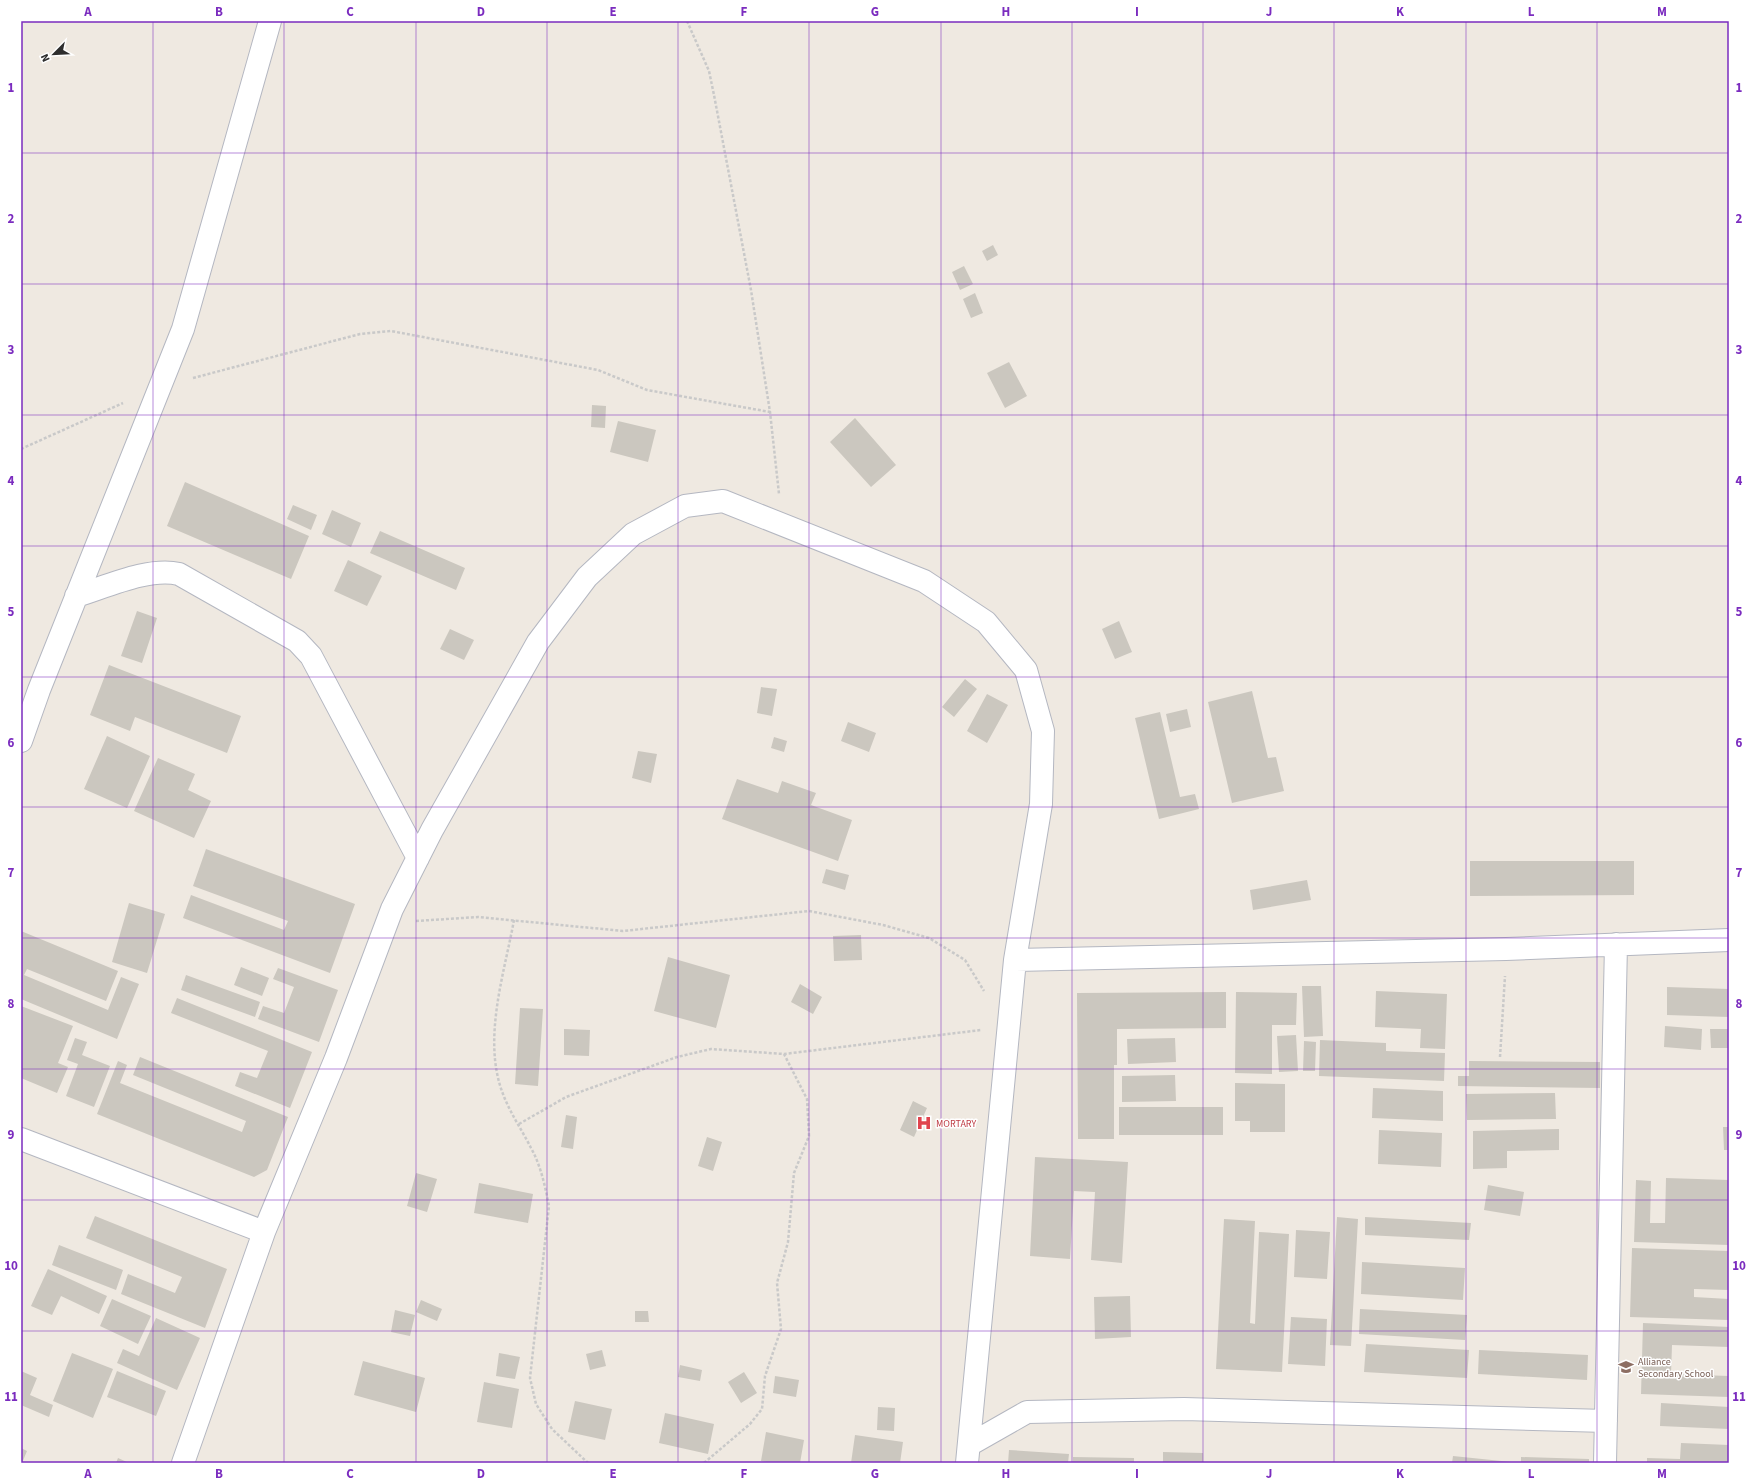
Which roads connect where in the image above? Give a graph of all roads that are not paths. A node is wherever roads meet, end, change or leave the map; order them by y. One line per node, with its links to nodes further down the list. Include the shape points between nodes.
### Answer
1 (270, 21): 2 (street, via 183,329)
2 (76, 596): 3 (street); 4 (street, via 150,574 179,574 297,641 311,656)
3 (21, 741)
4 (418, 858): 7 (street, via 538,642 587,577 633,534 686,506 723,500 924,581 986,622 1026,670 1043,731 1042,804); 9 (street, via 387,924 336,1058)
5 (1729, 940): 6 (street)
6 (1616, 944): 7 (street, via 1506,949); 10 (street)
7 (1015, 960): 11 (street)
8 (21, 1139): 9 (street)
9 (264, 1232): 12 (street)
10 (1606, 1421): 11 (street, via 1184,1409 1026,1412); 13 (street)
11 (968, 1454)
12 (183, 1463)
13 (1605, 1463)

